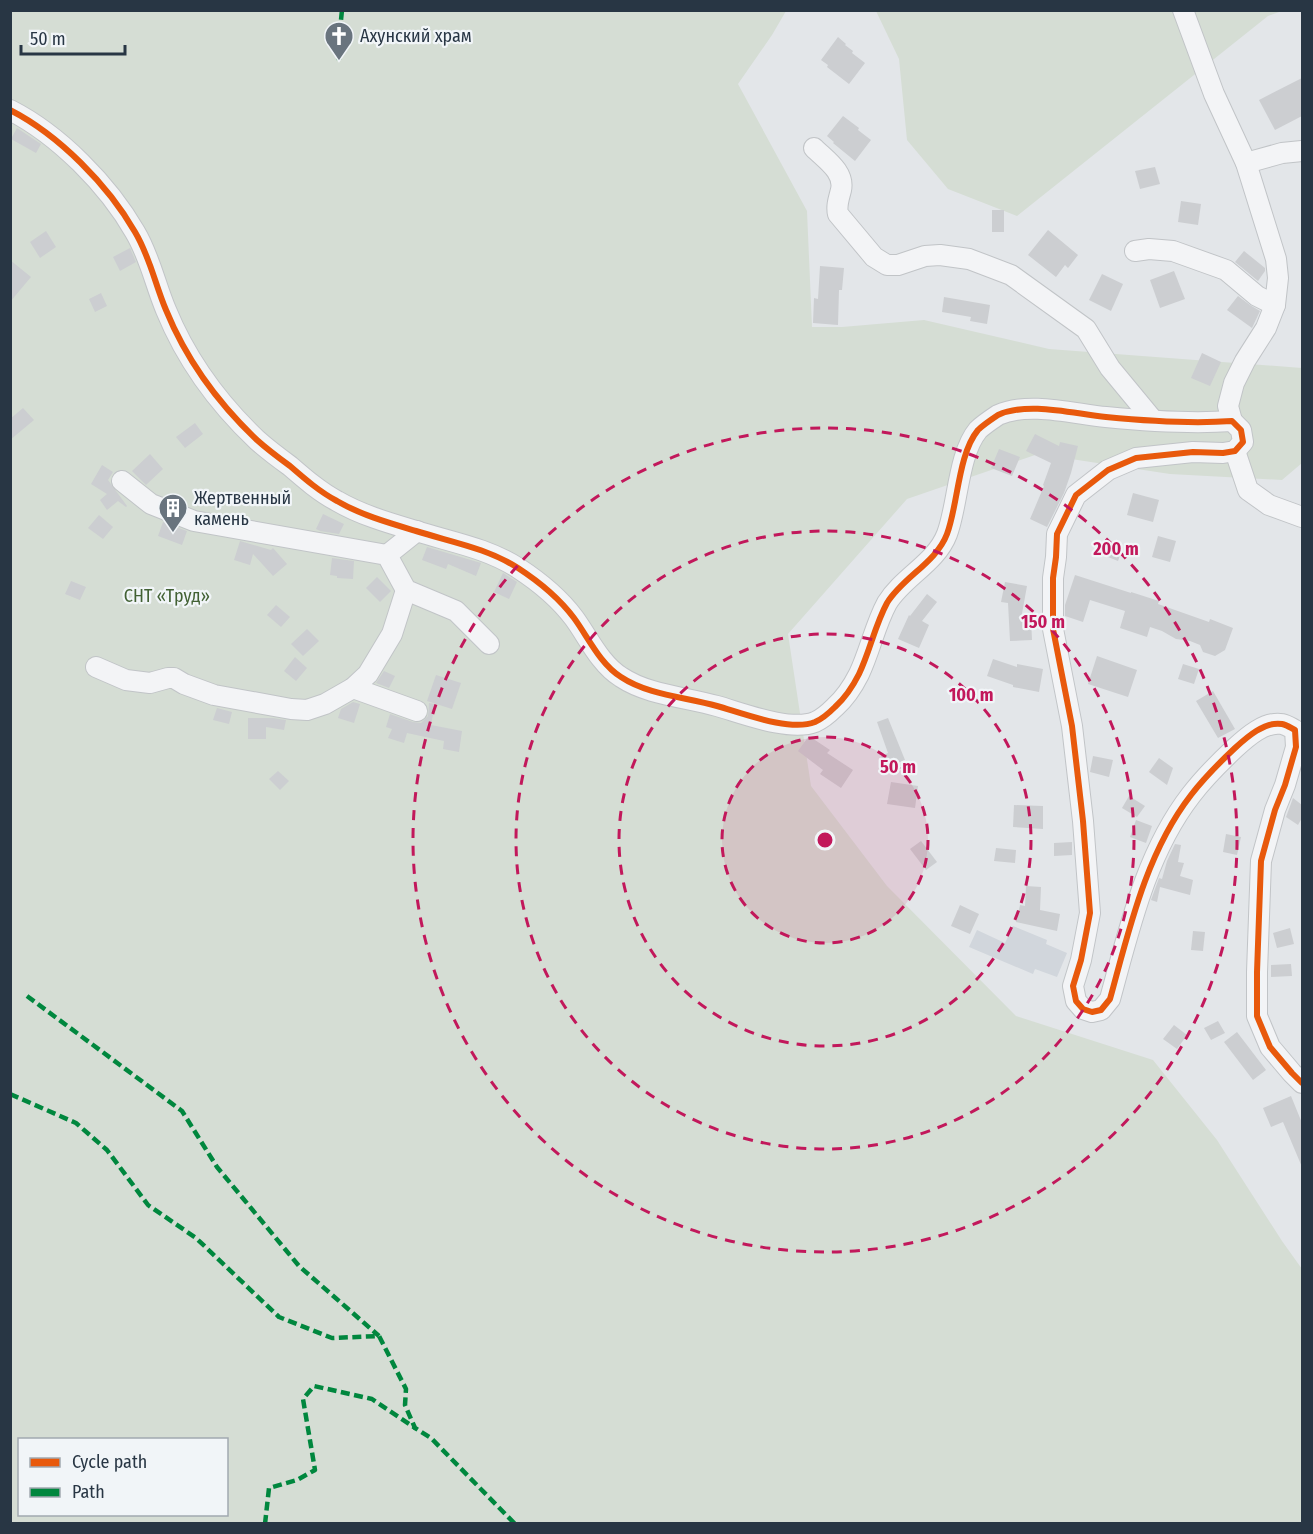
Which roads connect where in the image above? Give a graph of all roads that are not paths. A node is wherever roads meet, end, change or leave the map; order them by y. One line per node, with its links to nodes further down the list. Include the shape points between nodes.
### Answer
1 (1183, 10): 5 (street, via 1214,94)
2 (10, 110): 13 (street, via 59,143 118,205 146,253 166,311 188,355 257,440 337,502)
3 (814, 148): 8 (street, via 842,179 838,214 874,257 887,265 898,265 940,255 969,259 1011,275 1086,329 1110,368)
4 (1302, 151): 5 (street)
5 (1246, 163): 7 (street, via 1276,259)
6 (1135, 251): 7 (street, via 1173,251 1226,270)
7 (1275, 306): 9 (street, via 1234,383 1228,406)
8 (1153, 420): 9 (street); 13 (street, via 1019,409 999,415 980,428 968,447 946,537 927,563 905,580 888,602 859,675 842,701 813,723 775,723 629,682 614,673 571,614 538,581 490,552)
9 (1232, 421): 10 (street, via 1241,430 1243,442)
10 (1235, 451): 12 (street, via 1248,490 1269,505); 20 (street, via 1136,458 1108,470 1076,495 1057,534 1053,629 1072,726 1090,913 1073,987 1076,1001 1092,1012 1101,1010 1110,999 1144,880 1168,830 1216,766 1258,730 1270,724 1284,724 1295,730 1296,747 1261,861 1257,1016 1270,1047)
11 (122, 482): 14 (street, via 151,504 194,521)
12 (1302, 517)
13 (417, 531): 14 (street)
14 (387, 555): 15 (street)
15 (406, 590): 16 (street, via 456,611); 18 (street, via 392,634 368,674)
16 (489, 644)
17 (96, 667): 18 (street, via 126,680 150,683 174,678 214,695 291,709 307,710 325,704)
18 (353, 688): 19 (street)
19 (417, 711)
20 (1302, 1083)

